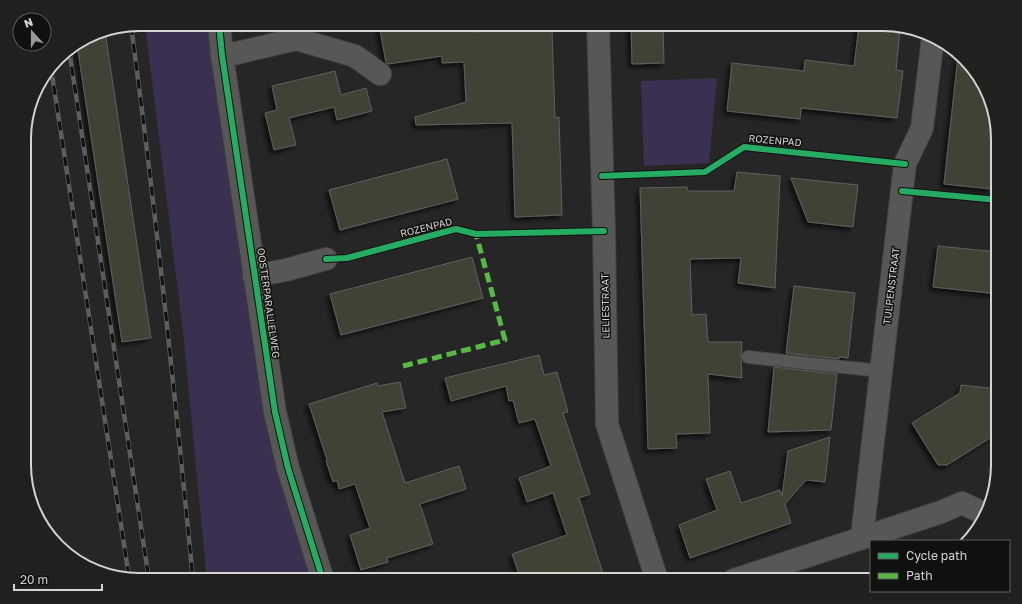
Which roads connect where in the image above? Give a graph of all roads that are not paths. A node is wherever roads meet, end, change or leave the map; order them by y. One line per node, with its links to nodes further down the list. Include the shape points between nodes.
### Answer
1 (220, 31): 4 (street, OOSTERPARALLELWEG)
2 (598, 31): 13 (street, LELIESTRAAT, via 607,424)
3 (932, 43): 9 (street, TULPENSTRAAT, via 922,128 905,164)
4 (222, 55): 5 (street, via 296,39 355,56); 7 (street, OOSTERPARALLELWEG)
5 (380, 74)
6 (326, 260): 7 (street)
7 (254, 276): 12 (street, OOSTERPARALLELWEG, via 280,440)
8 (748, 357): 9 (lane)
9 (881, 371): 11 (street, TULPENSTRAAT)
10 (980, 512): 11 (street, via 962,503)
11 (862, 537): 14 (street)
12 (321, 573)
13 (655, 573)
14 (755, 573)

